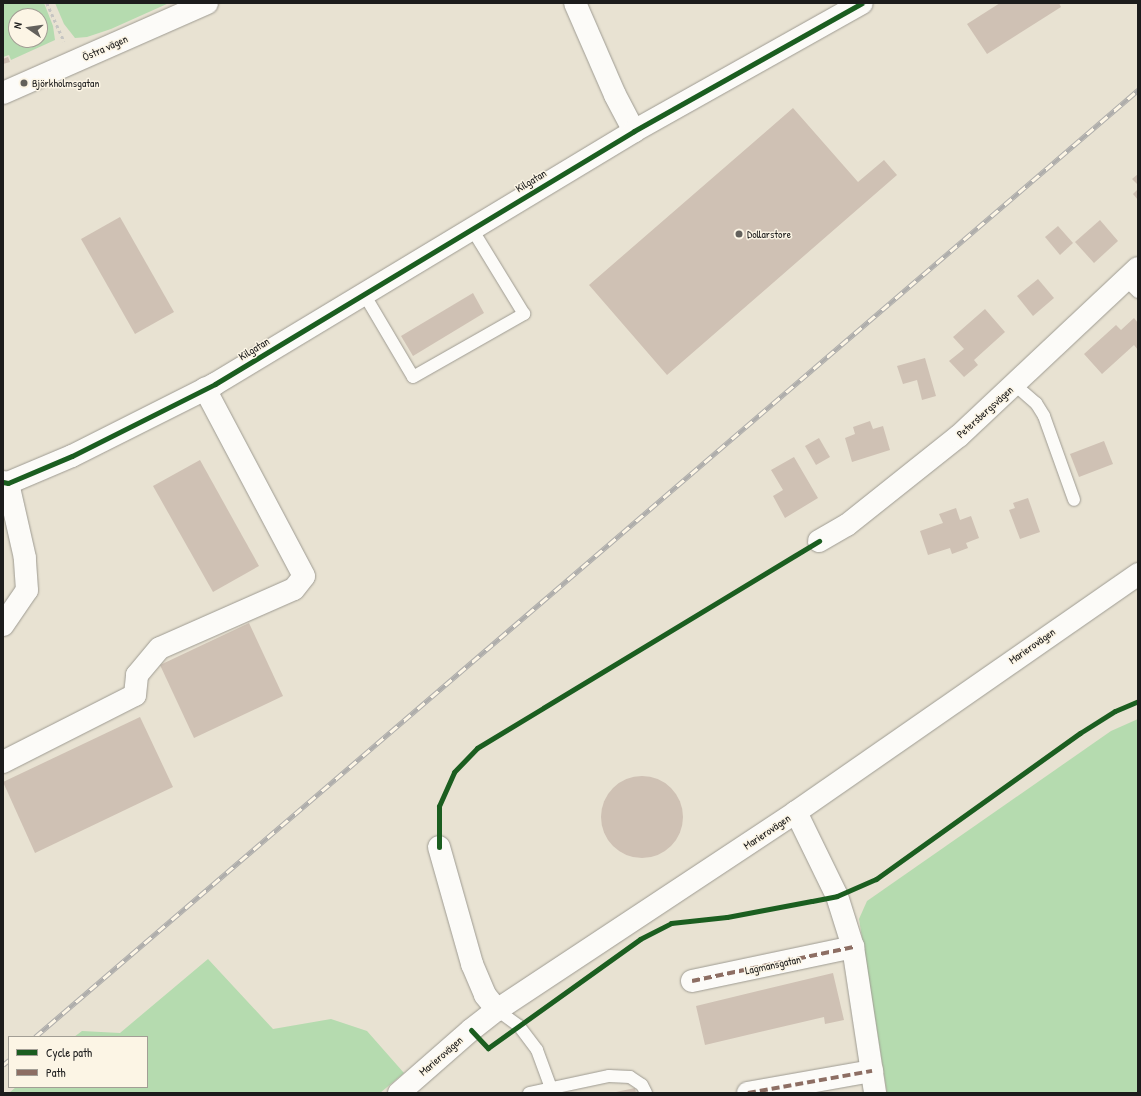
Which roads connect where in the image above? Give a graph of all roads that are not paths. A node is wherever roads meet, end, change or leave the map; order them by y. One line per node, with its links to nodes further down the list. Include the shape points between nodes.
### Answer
1 (207, 3): 4 (street, Östra vägen)
2 (575, 3): 5 (street, via 615,95)
3 (862, 3): 5 (street, Kilgatan)
4 (3, 93)
5 (634, 131): 6 (street, Kilgatan)
6 (472, 228): 8 (street, Kilgatan); 8 (lane, via 524,314 413,377)
7 (1134, 280): 9 (street, Petersbergsvägen)
8 (364, 294): 10 (street, Kilgatan)
9 (1015, 385): 12 (lane, via 1036,403 1044,416); 13 (street, Petersbergsvägen, via 959,436 902,482 847,524)
10 (210, 387): 11 (street, Kilgatan, via 72,456); 16 (street, via 304,576 294,589 160,648 137,675 135,695)
11 (5, 482): 15 (street, via 25,558 27,590)
12 (1074, 500)
13 (819, 541)
14 (1138, 574): 17 (street, Marierovägen)
15 (3, 625)
16 (3, 762)
17 (796, 812): 19 (street, via 808,831 837,896); 21 (street, Marierovägen)
18 (439, 847): 21 (street, via 472,964 485,995)
19 (853, 946): 20 (street, Lagmansgatan); 22 (street)
20 (692, 981)
21 (498, 1010): 23 (lane, via 519,1026 537,1050); 24 (street, Marierovägen)
22 (872, 1071): 27 (street); 28 (street)
23 (551, 1088): 25 (lane); 26 (lane, via 609,1076 630,1077 642,1085)
24 (398, 1093)
25 (529, 1093)
26 (646, 1093)
27 (748, 1093)
28 (875, 1093)

